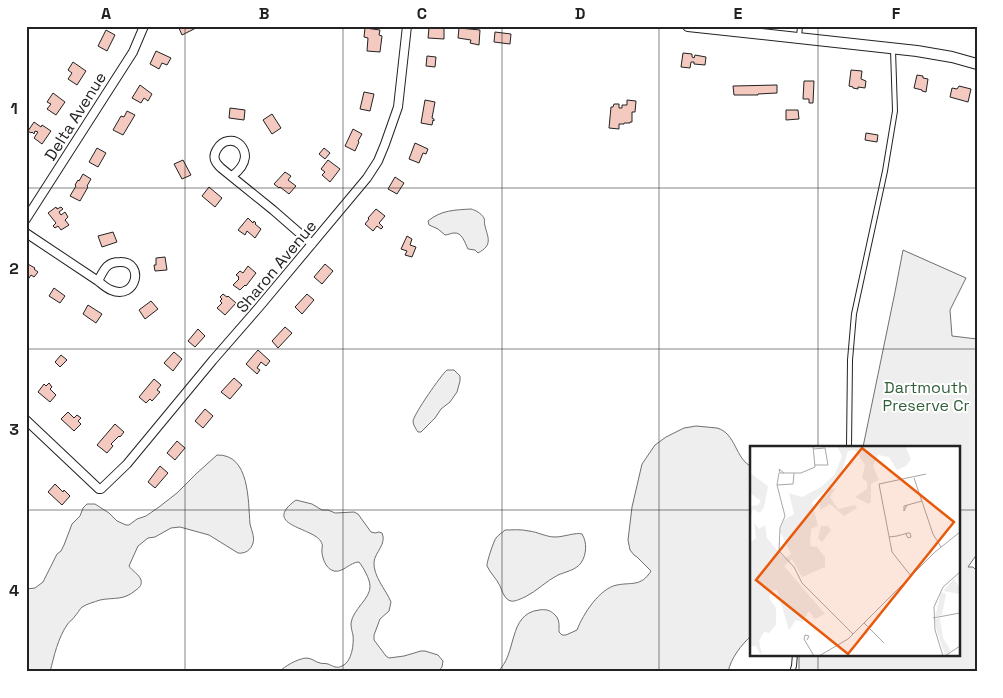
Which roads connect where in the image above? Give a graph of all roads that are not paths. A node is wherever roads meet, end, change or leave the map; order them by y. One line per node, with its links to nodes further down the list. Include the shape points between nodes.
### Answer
1 (144, 26): 9 (street, Delta Avenue, via 132,52)
2 (407, 26): 11 (street, Sharon Avenue, via 398,107 385,144 367,178)
3 (688, 26): 5 (main road)
4 (800, 26): 5 (lane)
5 (799, 37): 6 (main road)
6 (893, 48): 7 (main road); 14 (lane, via 895,111 854,314)
7 (977, 64)
8 (232, 176): 8 (street, via 221,168 214,155 228,140 242,145 245,151 240,170); 11 (street)
9 (26, 219)
10 (26, 233): 12 (street)
11 (312, 244): 13 (street, Sharon Avenue, via 127,464 101,489)
12 (98, 281): 12 (street, via 109,289 125,292 132,287 134,269 123,261 112,262)
13 (26, 420)
14 (849, 446)
15 (795, 656): 16 (lane)
16 (792, 672)

